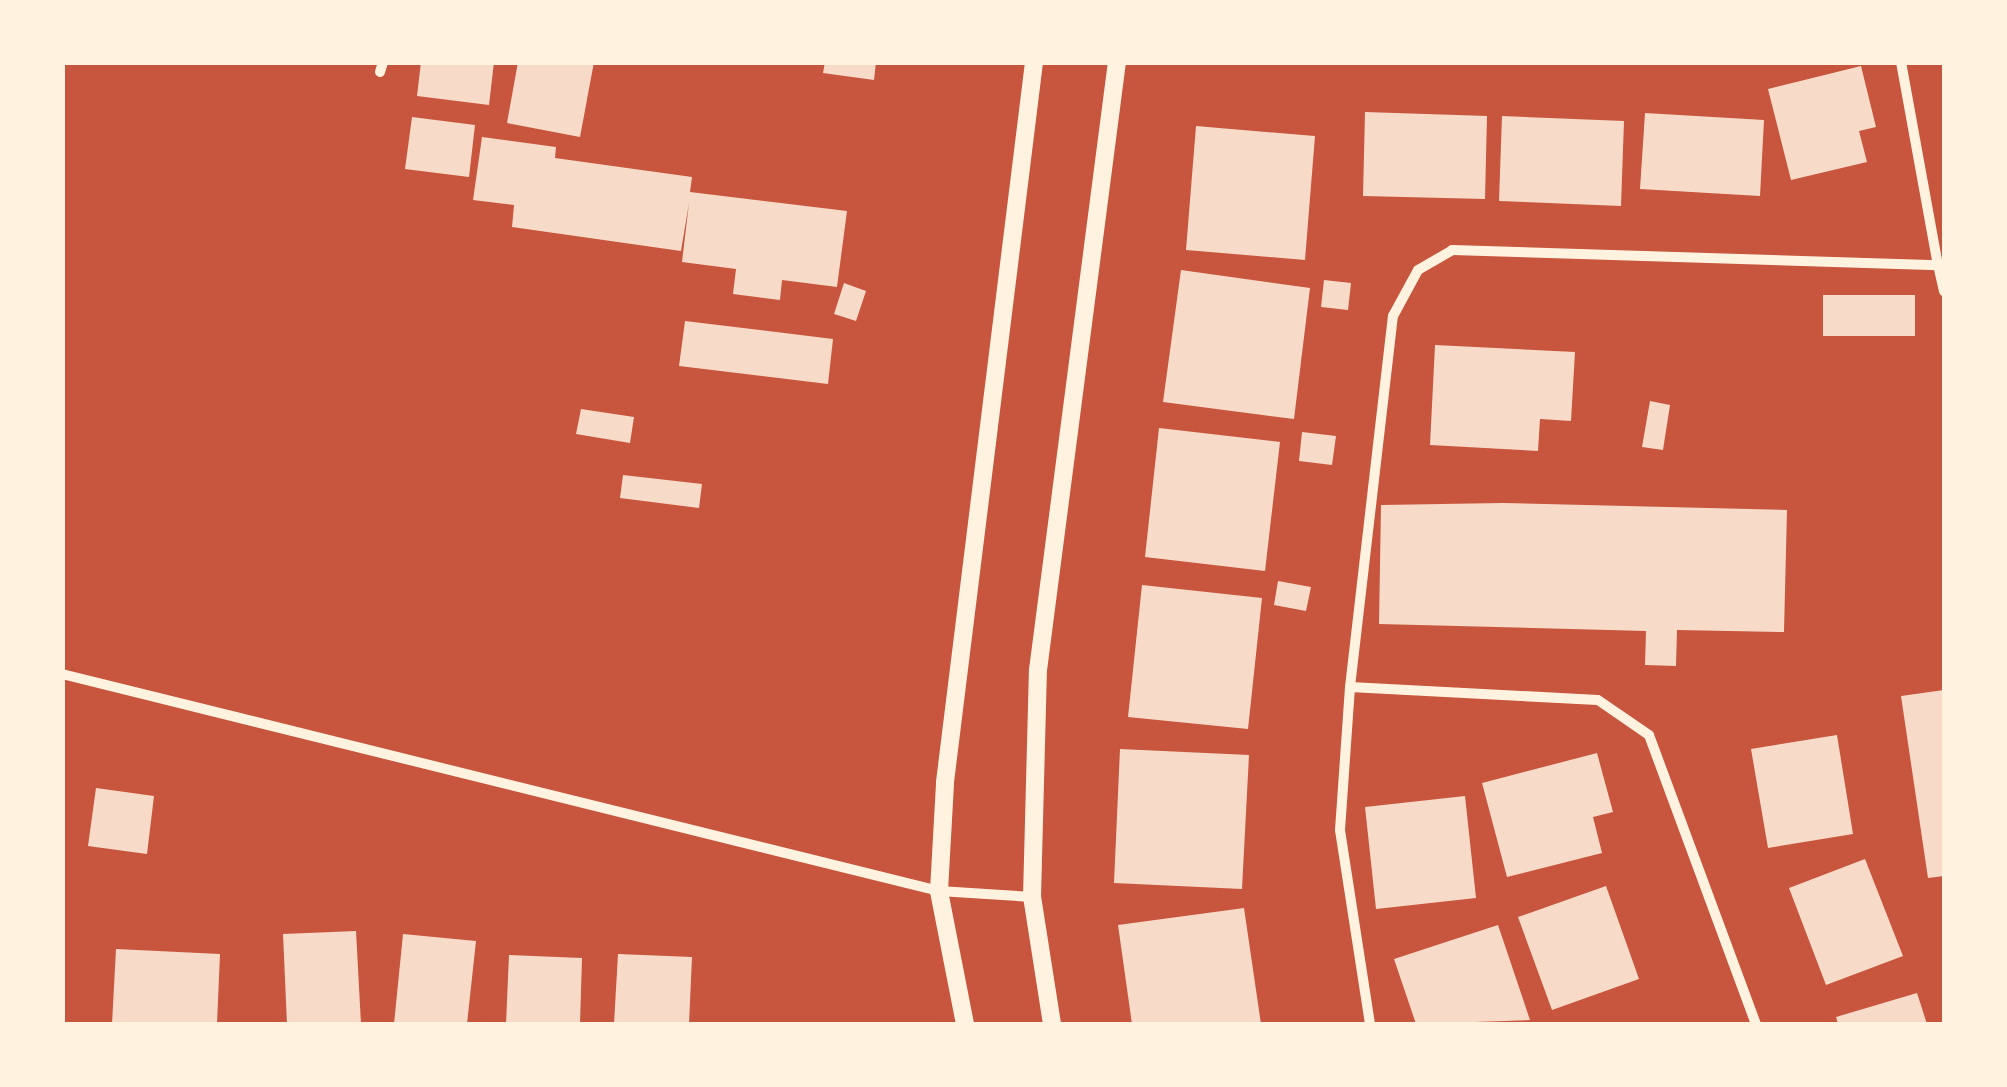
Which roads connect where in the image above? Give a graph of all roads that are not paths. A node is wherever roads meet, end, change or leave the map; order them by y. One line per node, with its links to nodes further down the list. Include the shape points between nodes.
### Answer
1 (1034, 62): 8 (street, via 958,648)
2 (1117, 62): 9 (street, via 1038,670)
3 (1901, 62): 4 (street)
4 (1938, 265): 5 (street); 7 (street, via 1452,250 1418,270 1393,316)
5 (1944, 291)
6 (62, 674): 8 (street)
7 (1350, 687): 12 (street, via 1340,830); 13 (street, via 1598,700 1649,735)
8 (939, 891): 9 (street); 10 (street)
9 (1032, 897): 11 (street)
10 (965, 1024)
11 (1052, 1024)
12 (1370, 1024)
13 (1756, 1024)

